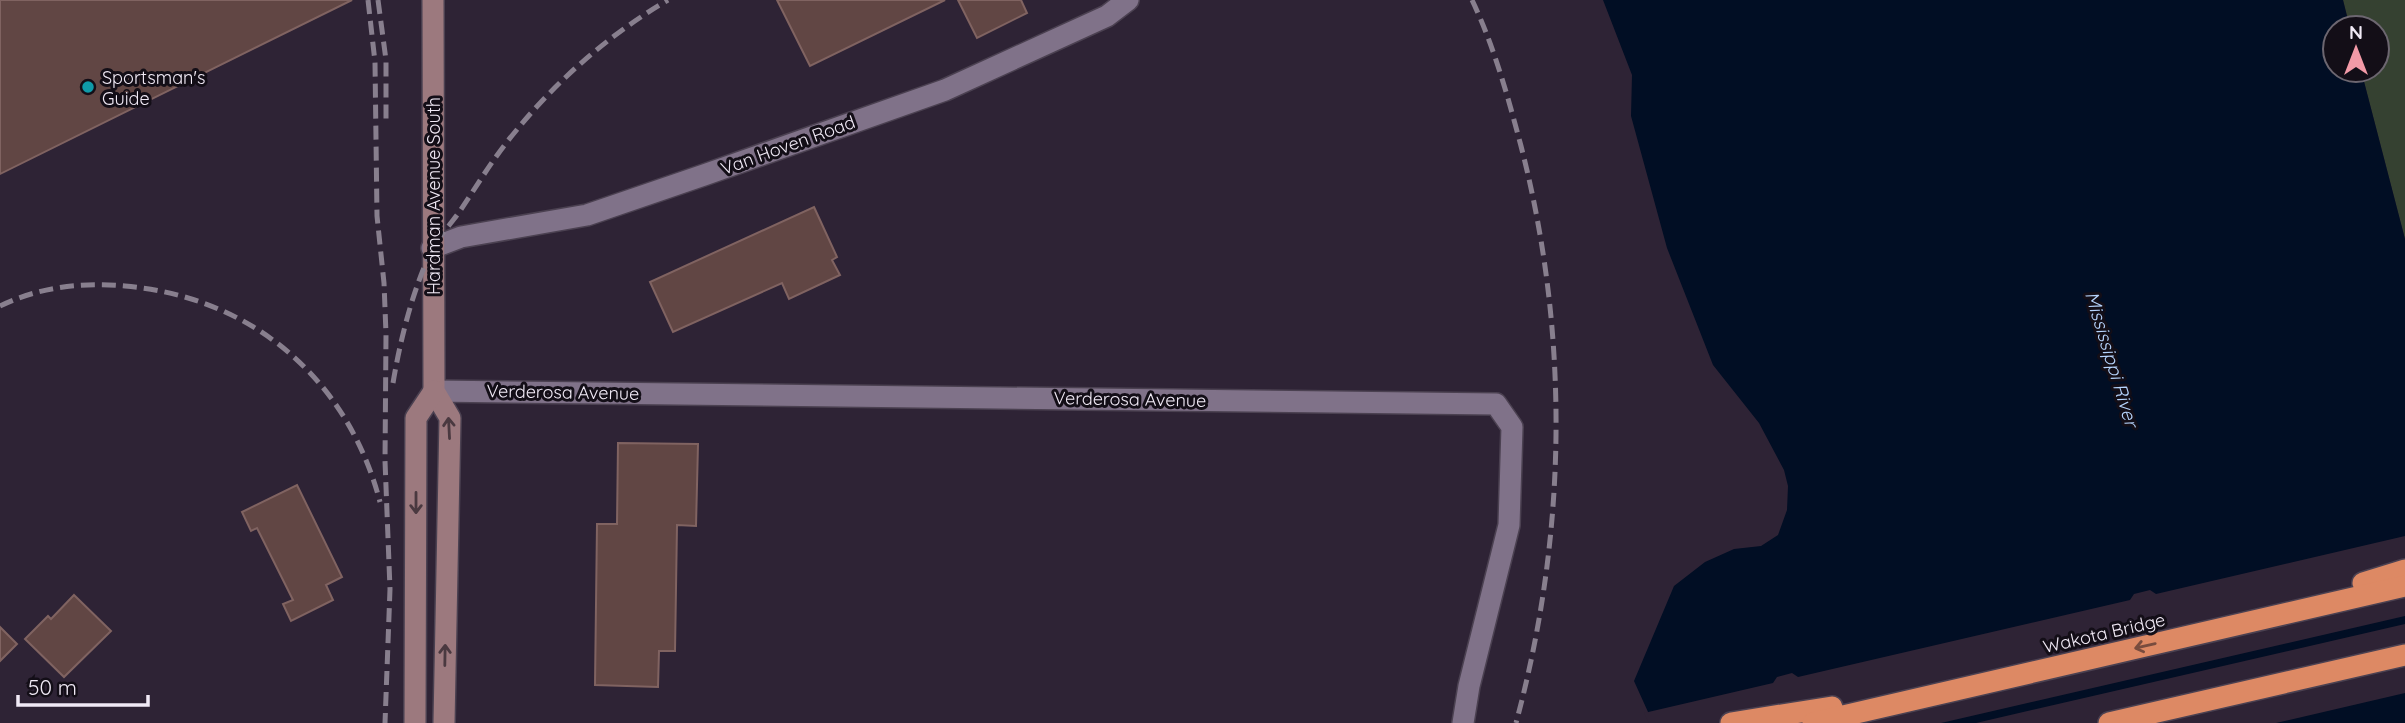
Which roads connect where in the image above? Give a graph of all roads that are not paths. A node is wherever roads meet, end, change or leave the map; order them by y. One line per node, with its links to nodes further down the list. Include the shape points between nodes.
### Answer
1 (433, 0): 3 (street, Hardman Avenue South)
2 (1128, 0): 3 (street, Van Hoven Road, via 1107,16 945,90 587,215 461,237)
3 (432, 248): 4 (street, Hardman Avenue South)
4 (434, 391): 12 (street, one-way to 12, via 416,418); 13 (street, Hardman Avenue South, one-way to 4, via 450,418); 14 (street, Verderosa Avenue, via 1496,404 1511,427 1509,525)
5 (2405, 570): 7 (highway)
6 (2405, 586): 7 (highway, Wakota Bridge)
7 (2211, 631): 10 (highway, Wakota Bridge, one-way to 10)
8 (2405, 655): 11 (highway)
9 (2405, 669): 11 (highway)
10 (1979, 685): 15 (highway); 16 (highway, Wakota Bridge)
11 (2232, 695): 17 (highway)
12 (415, 723)
13 (444, 723)
14 (1463, 723)
15 (1731, 723)
16 (1813, 723)
17 (2109, 723)

